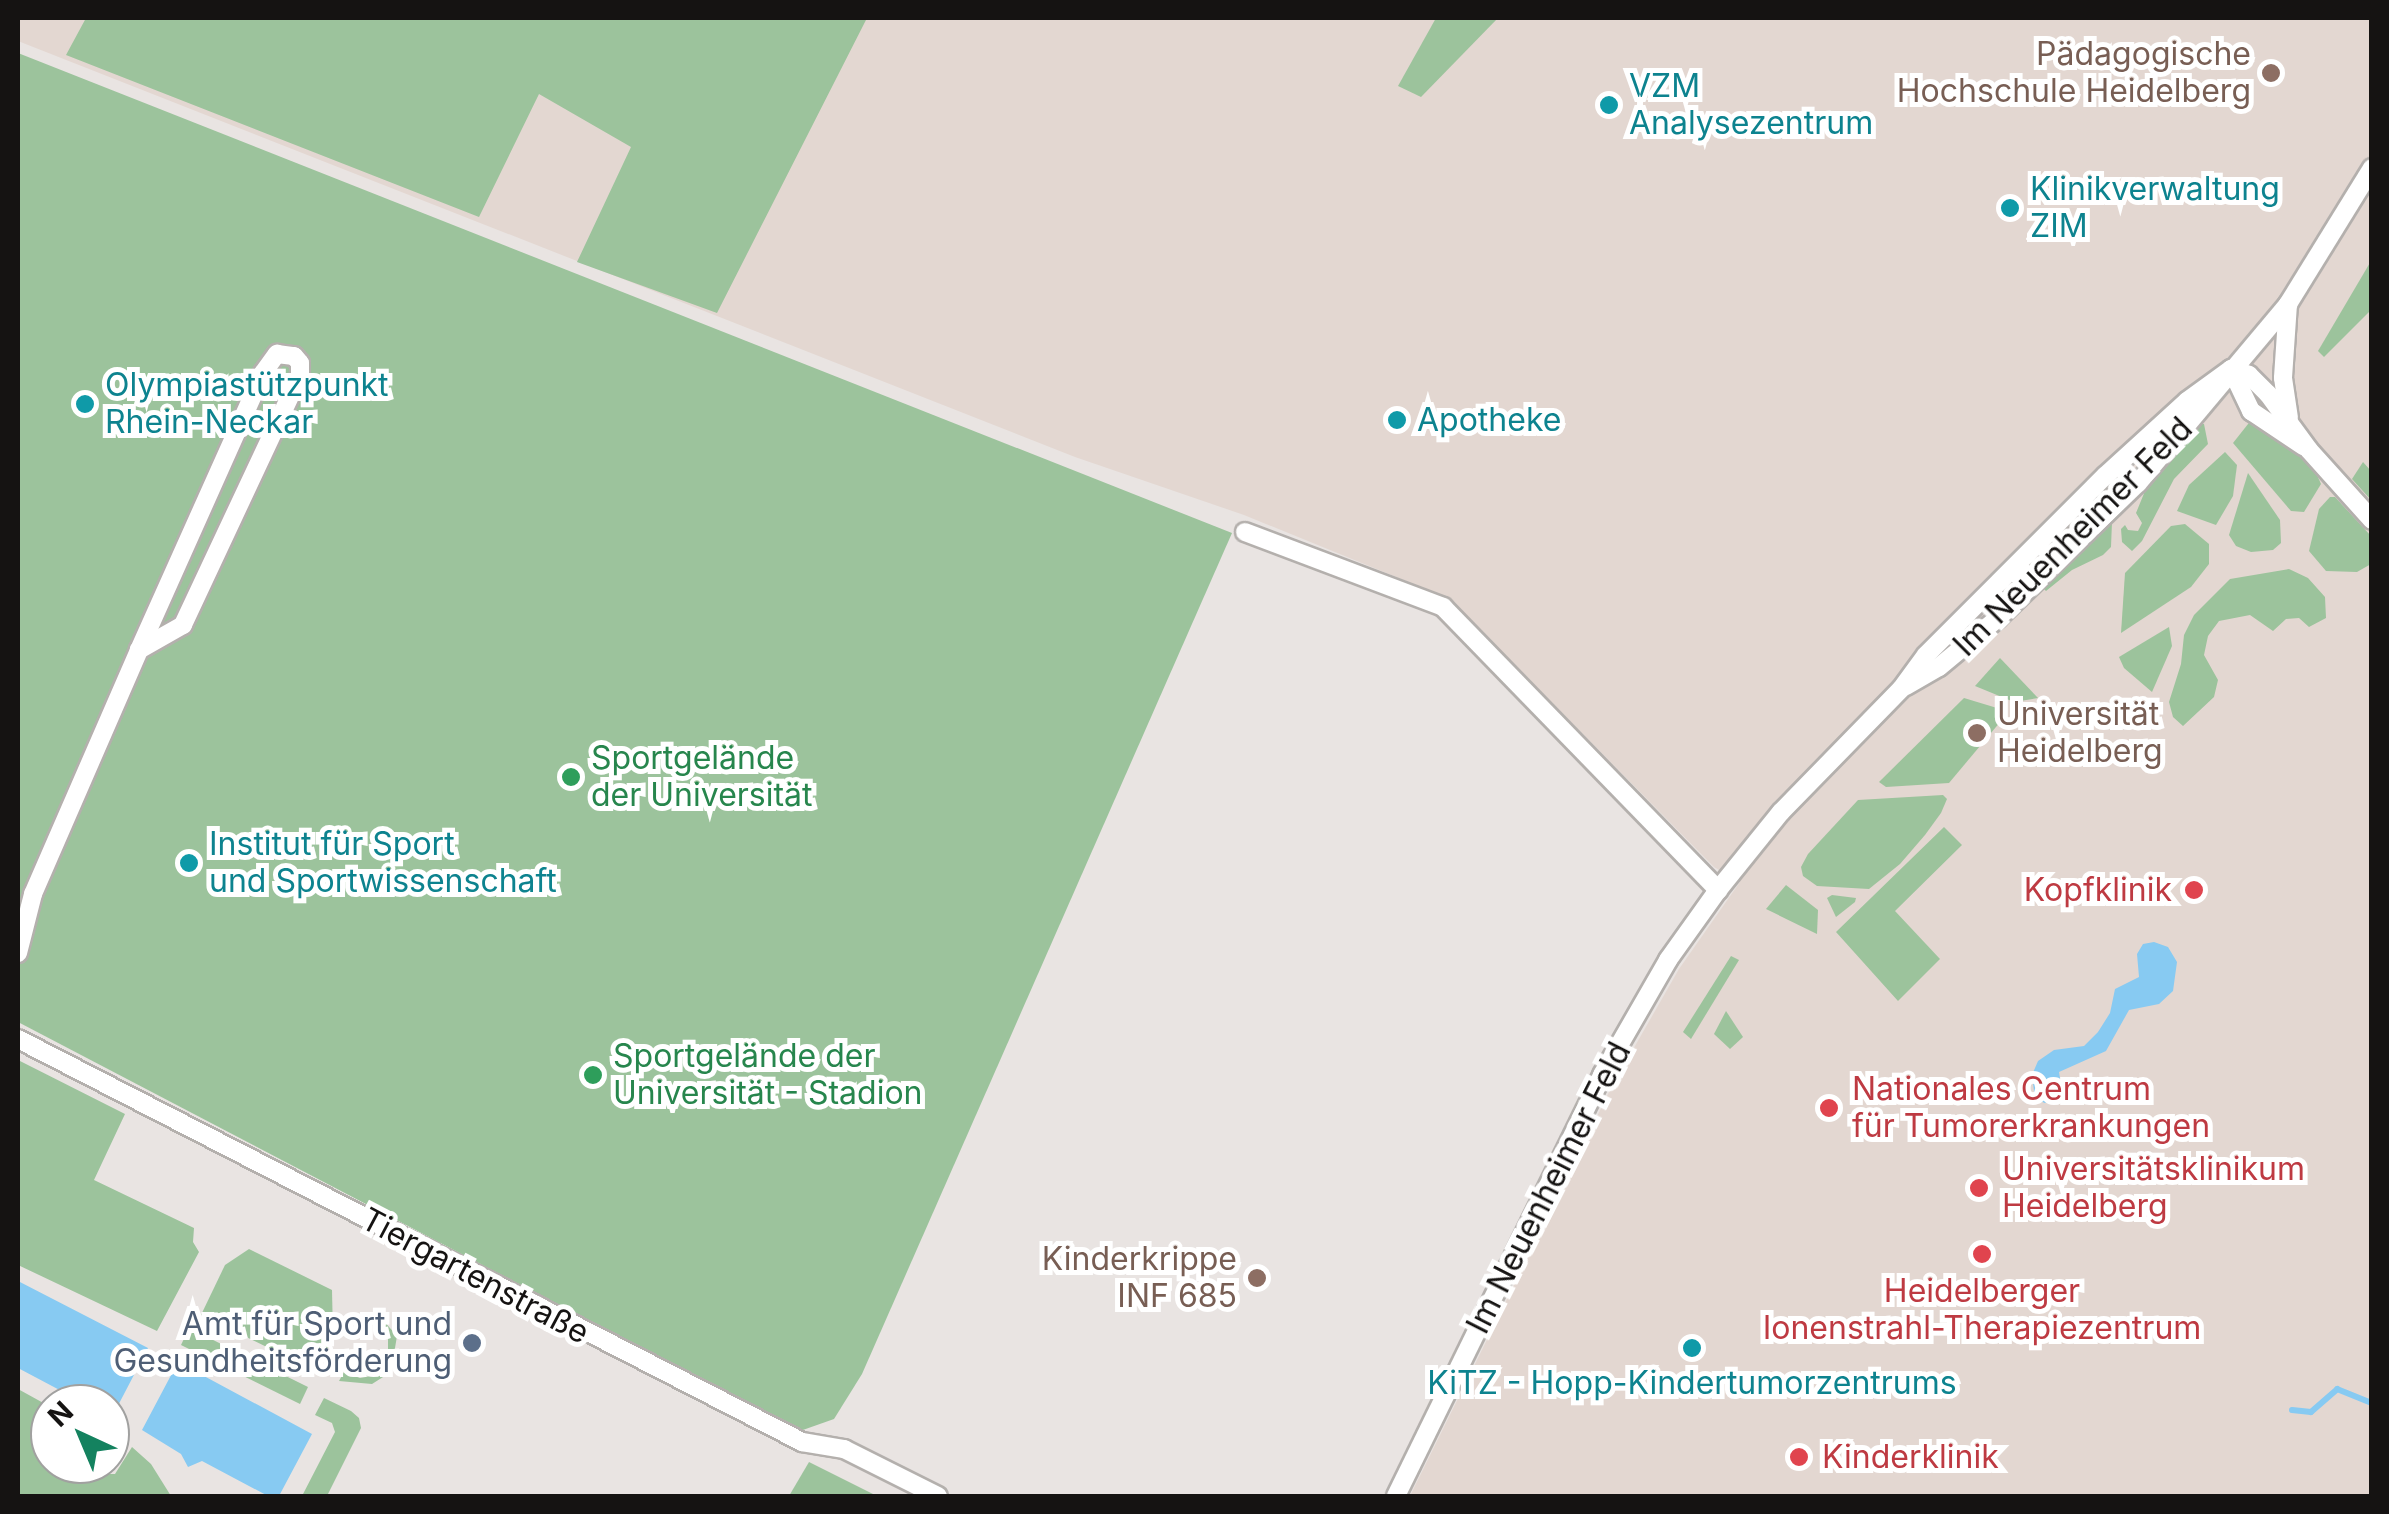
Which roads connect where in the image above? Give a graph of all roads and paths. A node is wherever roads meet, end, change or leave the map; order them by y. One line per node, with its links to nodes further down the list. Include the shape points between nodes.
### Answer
1 (2372, 168): 2 (street, Im Neuenheimer Feld)
2 (2288, 304): 3 (street, Im Neuenheimer Feld); 4 (street, Im Neuenheimer Feld)
3 (2231, 369): 4 (street, Im Neuenheimer Feld, via 2248,375); 5 (street, Im Neuenheimer Feld, via 2251,411); 9 (street, Im Neuenheimer Feld, via 2105,476 1926,654); 9 (street, Im Neuenheimer Feld, via 2138,482 2049,570 1939,667)
4 (2289, 418): 5 (street, Im Neuenheimer Feld)
5 (2309, 450): 6 (street, Im Neuenheimer Feld)
6 (2372, 520)
7 (1245, 532): 10 (street, via 1443,607)
8 (139, 650): 8 (street, via 183,625 300,374 294,356 277,354 263,372); 11 (street, via 33,894)
9 (1901, 689): 10 (street, Im Neuenheimer Feld, via 1781,812)
10 (1718, 890): 14 (street, Im Neuenheimer Feld, via 1668,960 1602,1075)
11 (18, 953)
12 (18, 1040): 13 (street, Tiergartenstraße, via 802,1442 844,1449)
13 (938, 1496)
14 (1396, 1496)

